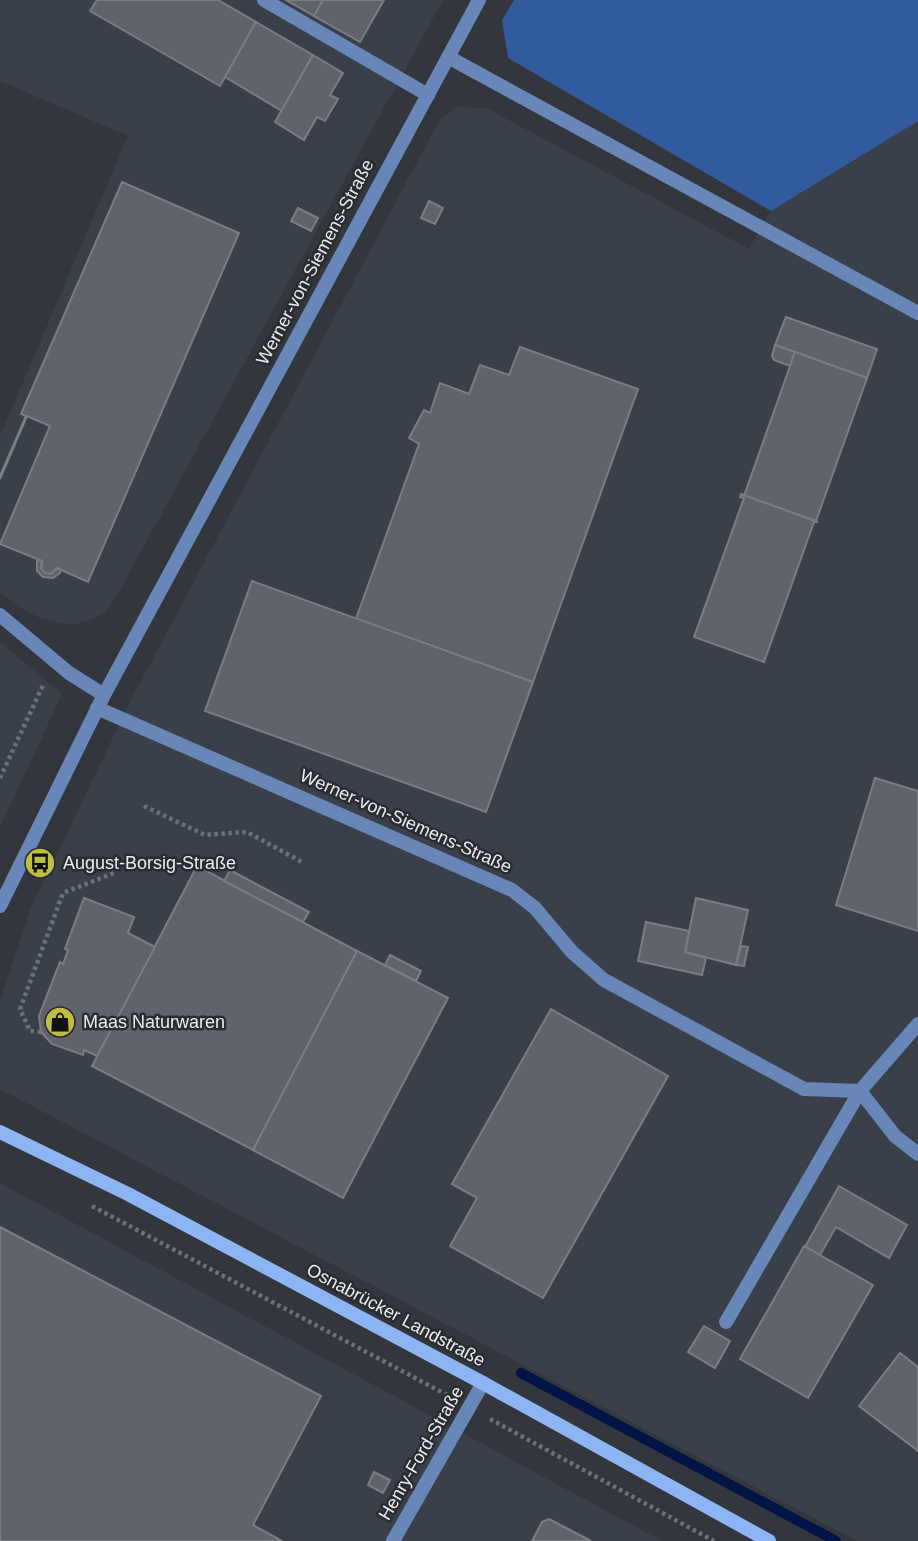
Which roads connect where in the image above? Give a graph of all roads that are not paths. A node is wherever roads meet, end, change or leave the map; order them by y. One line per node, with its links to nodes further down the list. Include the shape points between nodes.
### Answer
1 (264, 0): 4 (street)
2 (479, 0): 3 (street, Werner-von-Siemens-Straße)
3 (448, 57): 4 (street, Werner-von-Siemens-Straße); 5 (street)
4 (428, 95): 7 (street, Werner-von-Siemens-Straße)
5 (918, 313)
6 (0, 615): 7 (street)
7 (100, 702): 8 (street, Werner-von-Siemens-Straße); 10 (street, Werner-von-Siemens-Straße, via 512,890 604,980 804,1089)
8 (0, 906)
9 (918, 1024): 10 (street)
10 (860, 1091): 12 (street, via 895,1136); 13 (street)
11 (0, 1132): 14 (street, Osnabrücker Landstraße, via 128,1194)
12 (918, 1154)
13 (726, 1322)
14 (482, 1383): 15 (street, Henry-Ford-Straße); 16 (street, Osnabrücker Landstraße)
15 (393, 1541)
16 (769, 1541)

